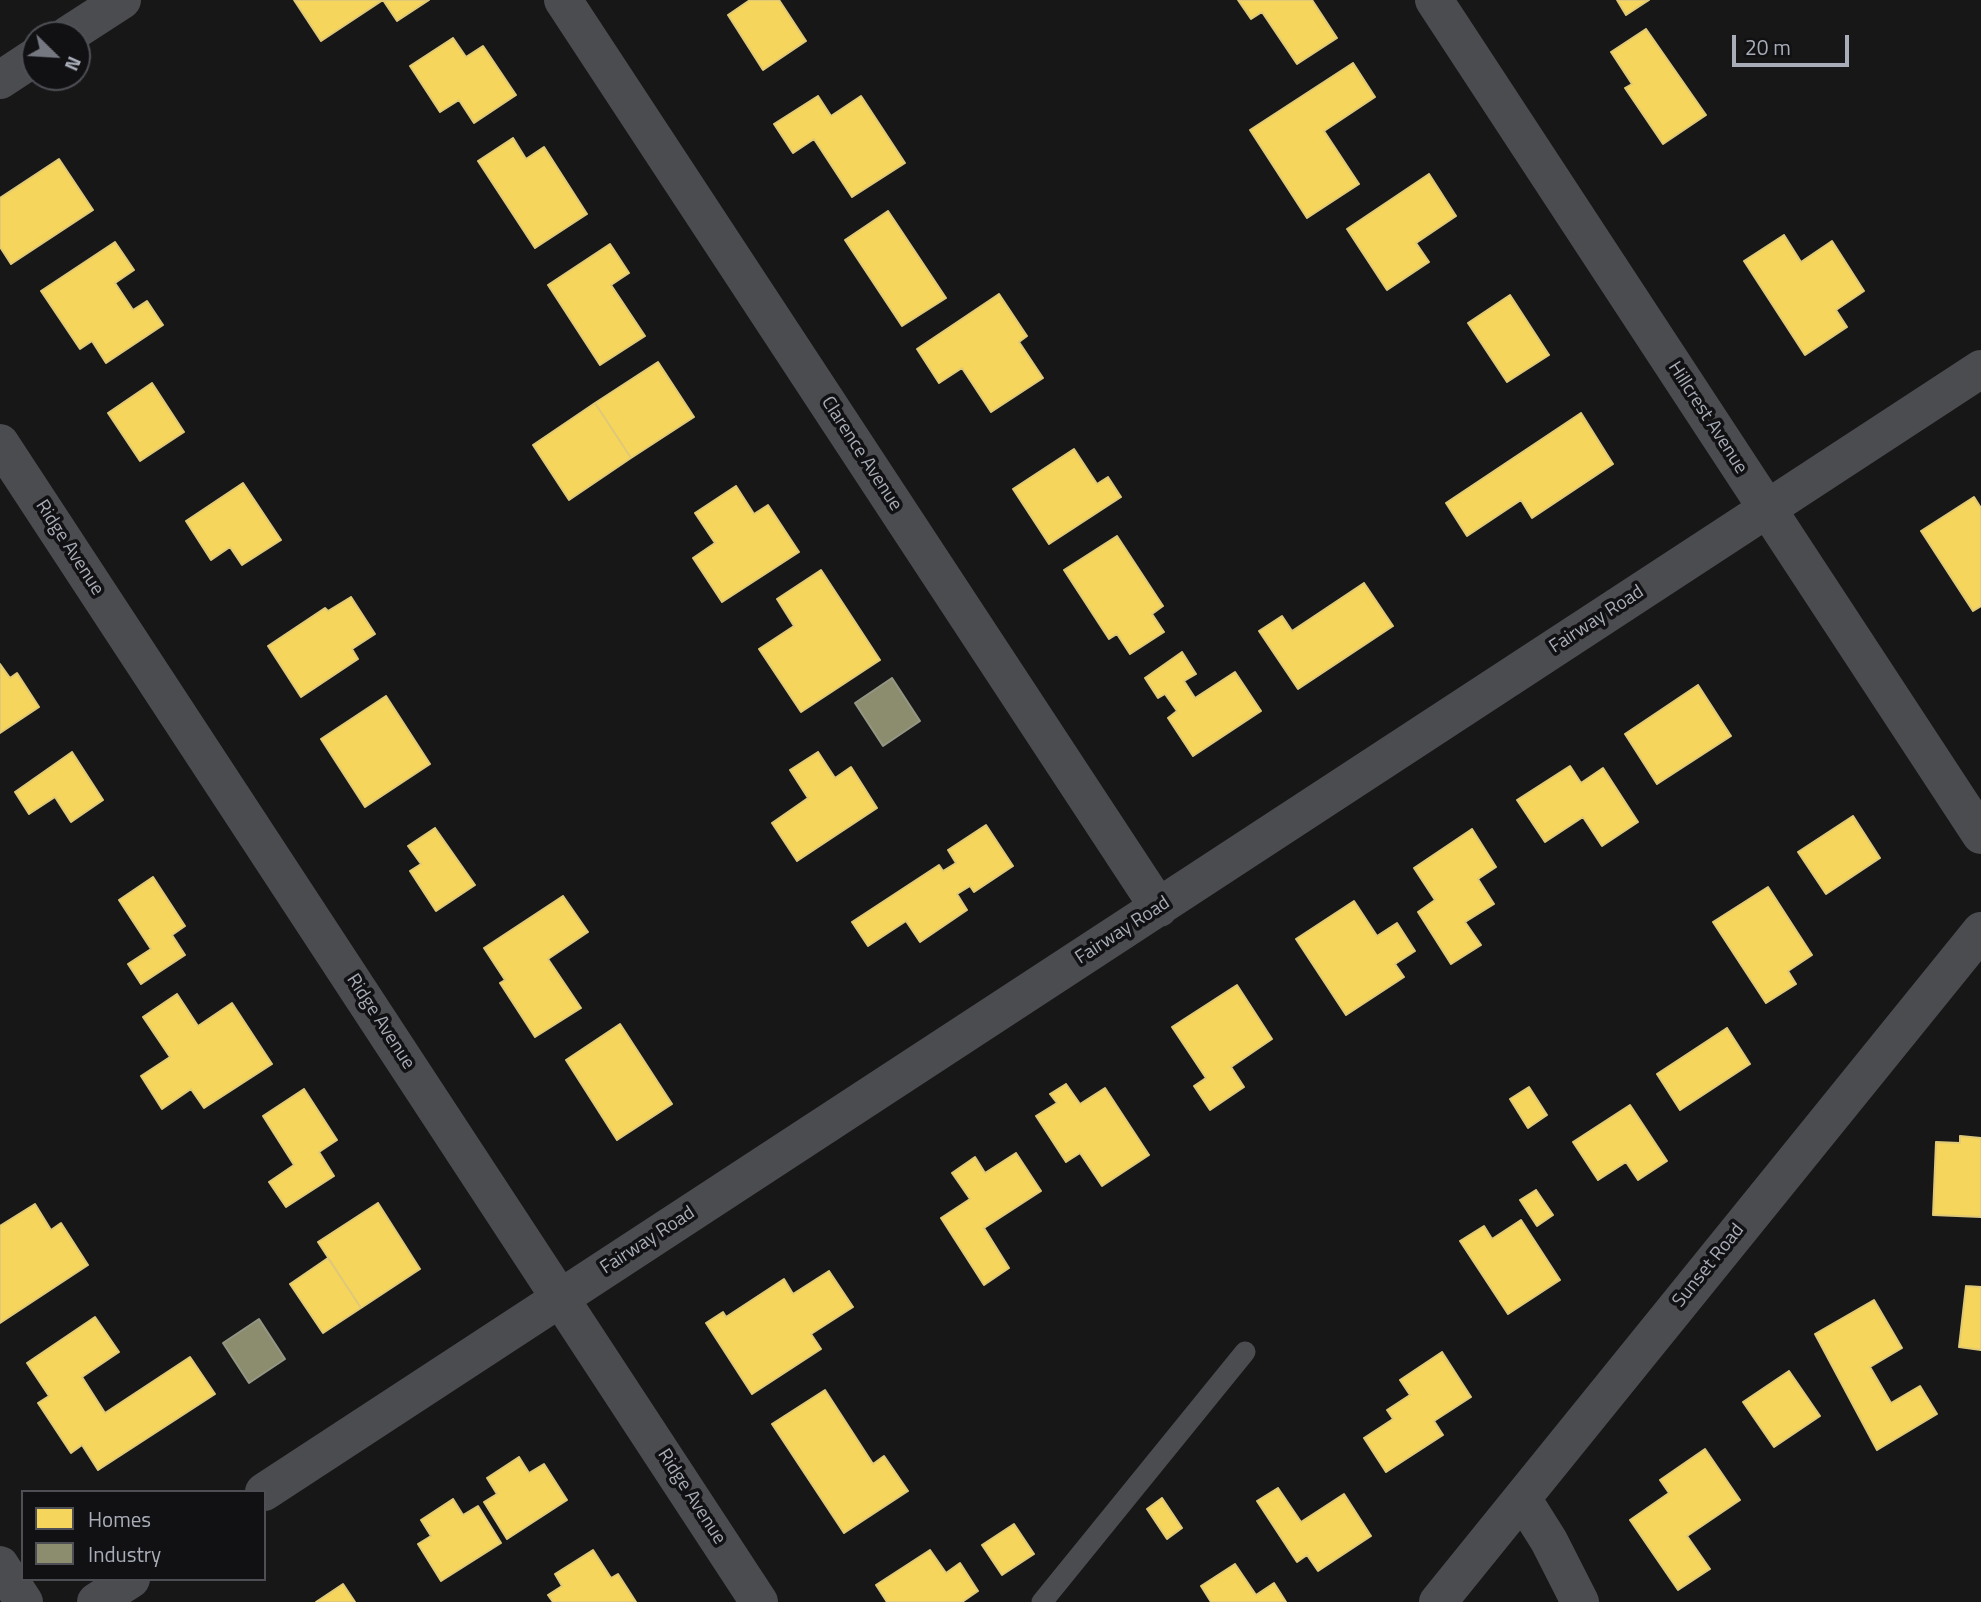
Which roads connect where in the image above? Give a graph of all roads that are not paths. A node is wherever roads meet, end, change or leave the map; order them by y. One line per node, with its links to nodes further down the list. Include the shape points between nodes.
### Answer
1 (122, 0): 4 (street)
2 (563, 0): 11 (street, Clarence Avenue)
3 (1434, 0): 9 (street, Hillcrest Avenue)
4 (90, 21)
5 (21, 66): 6 (street)
6 (0, 80)
7 (1981, 369): 9 (street, Fairway Road)
8 (0, 443): 13 (street, Ridge Avenue)
9 (1767, 509): 10 (street, Hillcrest Avenue); 11 (street, Fairway Road)
10 (1981, 835)
11 (1159, 908): 13 (street, Fairway Road)
12 (1981, 931): 16 (street, Sunset Road)
13 (561, 1298): 15 (street, Fairway Road); 21 (street, Ridge Avenue)
14 (1245, 1352): 22 (lane)
15 (266, 1491)
16 (1522, 1498): 23 (street, Sunset Road); 24 (street)
17 (0, 1565): 19 (street)
18 (128, 1581): 20 (street)
19 (24, 1602)
20 (96, 1602)
21 (759, 1602)
22 (1042, 1602)
23 (1438, 1602)
24 (1580, 1602)

